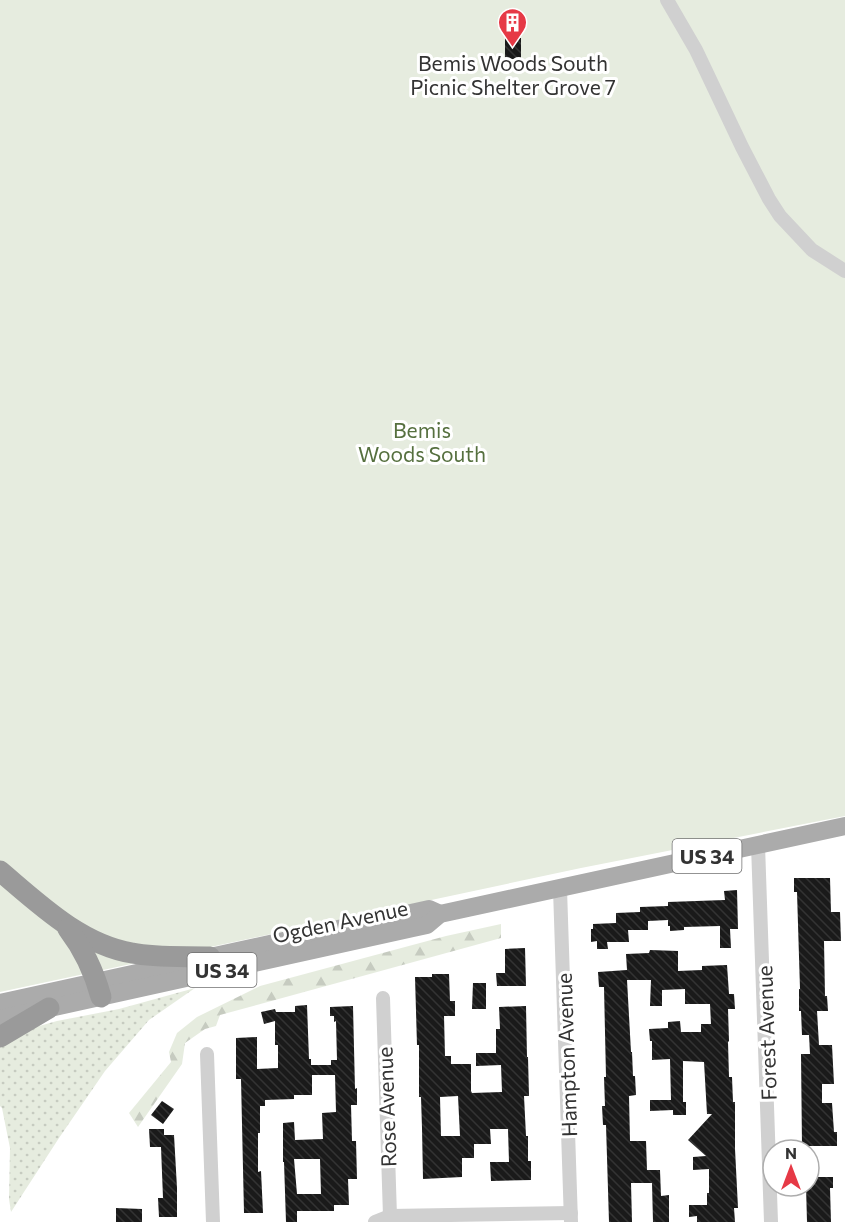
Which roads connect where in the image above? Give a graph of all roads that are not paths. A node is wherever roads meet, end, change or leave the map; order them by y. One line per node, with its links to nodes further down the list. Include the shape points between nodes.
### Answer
1 (667, 0): 2 (street, via 780,216 812,250)
2 (845, 271)
3 (845, 826): 4 (main road, Ogden Avenue / US 34)
4 (758, 844): 6 (main road, Ogden Avenue / US 34); 21 (street, Forest Avenue)
5 (0, 871): 8 (highway)
6 (560, 889): 7 (main road, Ogden Avenue / US 34); 18 (street, Hampton Avenue)
7 (440, 914): 9 (main road, Ogden Avenue / US 34, via 429,909); 10 (main road, Ogden Avenue / US 34, via 427,925)
8 (62, 921): 9 (highway, via 104,945 132,953); 10 (highway, via 85,955)
9 (210, 957): 10 (main road, Ogden Avenue / US 34)
10 (99, 989): 12 (main road, Ogden Avenue / US 34); 13 (main road, Ogden Avenue / US 34)
11 (382, 998): 17 (street, Rose Avenue)
12 (0, 1003)
13 (49, 1008): 14 (main road, Ogden Avenue / US 34); 15 (highway)
14 (0, 1019)
15 (0, 1037)
16 (207, 1054): 19 (street)
17 (390, 1216): 18 (street); 20 (street)
18 (571, 1217)
19 (213, 1222)
20 (375, 1222)
21 (771, 1222)

